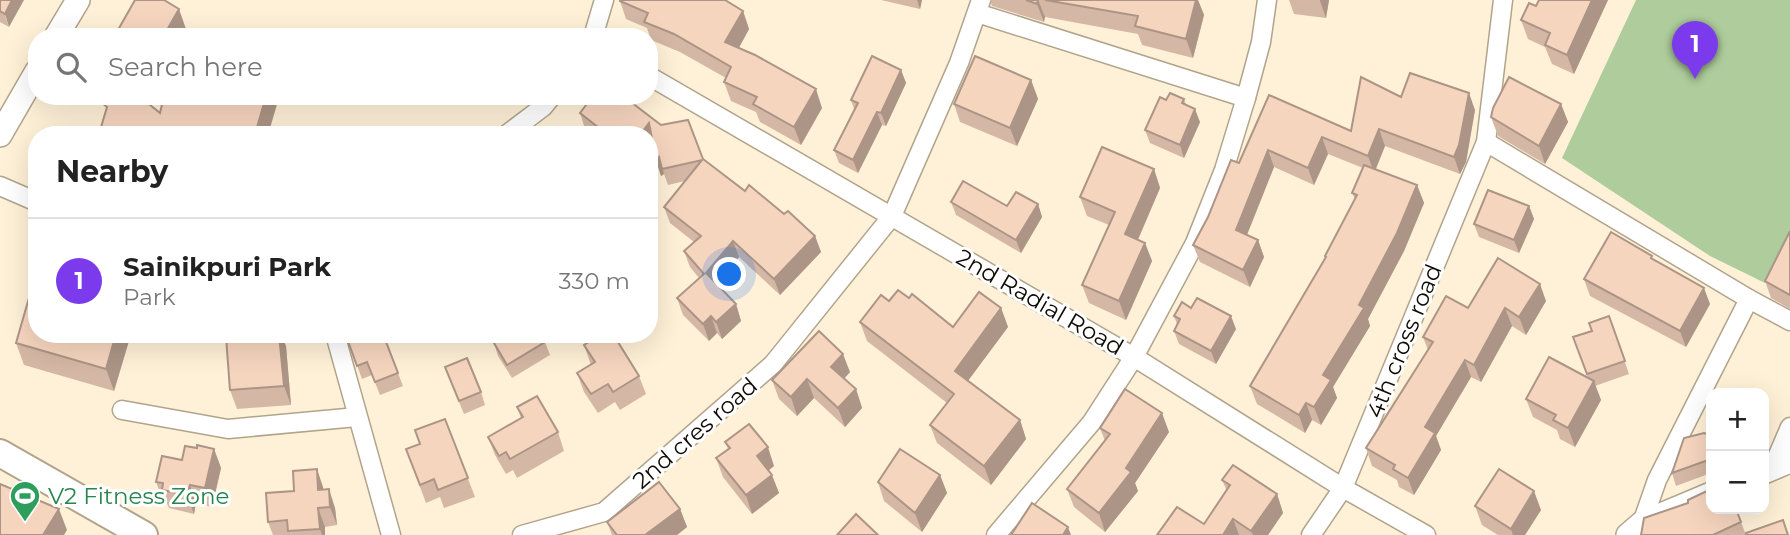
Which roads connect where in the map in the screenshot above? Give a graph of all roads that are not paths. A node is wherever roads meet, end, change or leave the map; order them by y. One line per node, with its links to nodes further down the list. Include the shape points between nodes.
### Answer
1 (78, 0): 6 (street)
2 (604, 0): 7 (street)
3 (1267, 0): 10 (street)
4 (1503, 0): 14 (street, 4th cross road)
5 (979, 7): 10 (street); 17 (street, 2nd cres road)
6 (61, 28)
7 (596, 28)
8 (658, 81): 17 (street, 2nd Radial Road)
9 (28, 87): 13 (street)
10 (1247, 98): 21 (street, via 1195,243)
11 (545, 105): 12 (street)
12 (518, 126)
13 (0, 135)
14 (1486, 142): 18 (street); 27 (street, 4th cross road)
15 (0, 186): 16 (street)
16 (28, 198)
17 (892, 216): 21 (street, 2nd Radial Road); 32 (street, 2nd cres road, via 773,365 604,512)
18 (1749, 299): 19 (street); 29 (street)
19 (1790, 321)
20 (337, 343): 23 (street)
21 (1135, 357): 27 (street, 2nd Radial Road); 33 (street, via 1092,422)
22 (122, 410): 23 (street, via 228,429)
23 (357, 417): 31 (street)
24 (1790, 427): 26 (street)
25 (0, 453): 30 (main road)
26 (1775, 467)
27 (1343, 488): 34 (street, 4th cross road); 35 (street, 2nd Radial Road)
28 (1706, 496): 29 (street)
29 (1635, 529)
30 (137, 533)
31 (391, 535)
32 (522, 535)
33 (996, 535)
34 (1311, 535)
35 (1426, 535)

